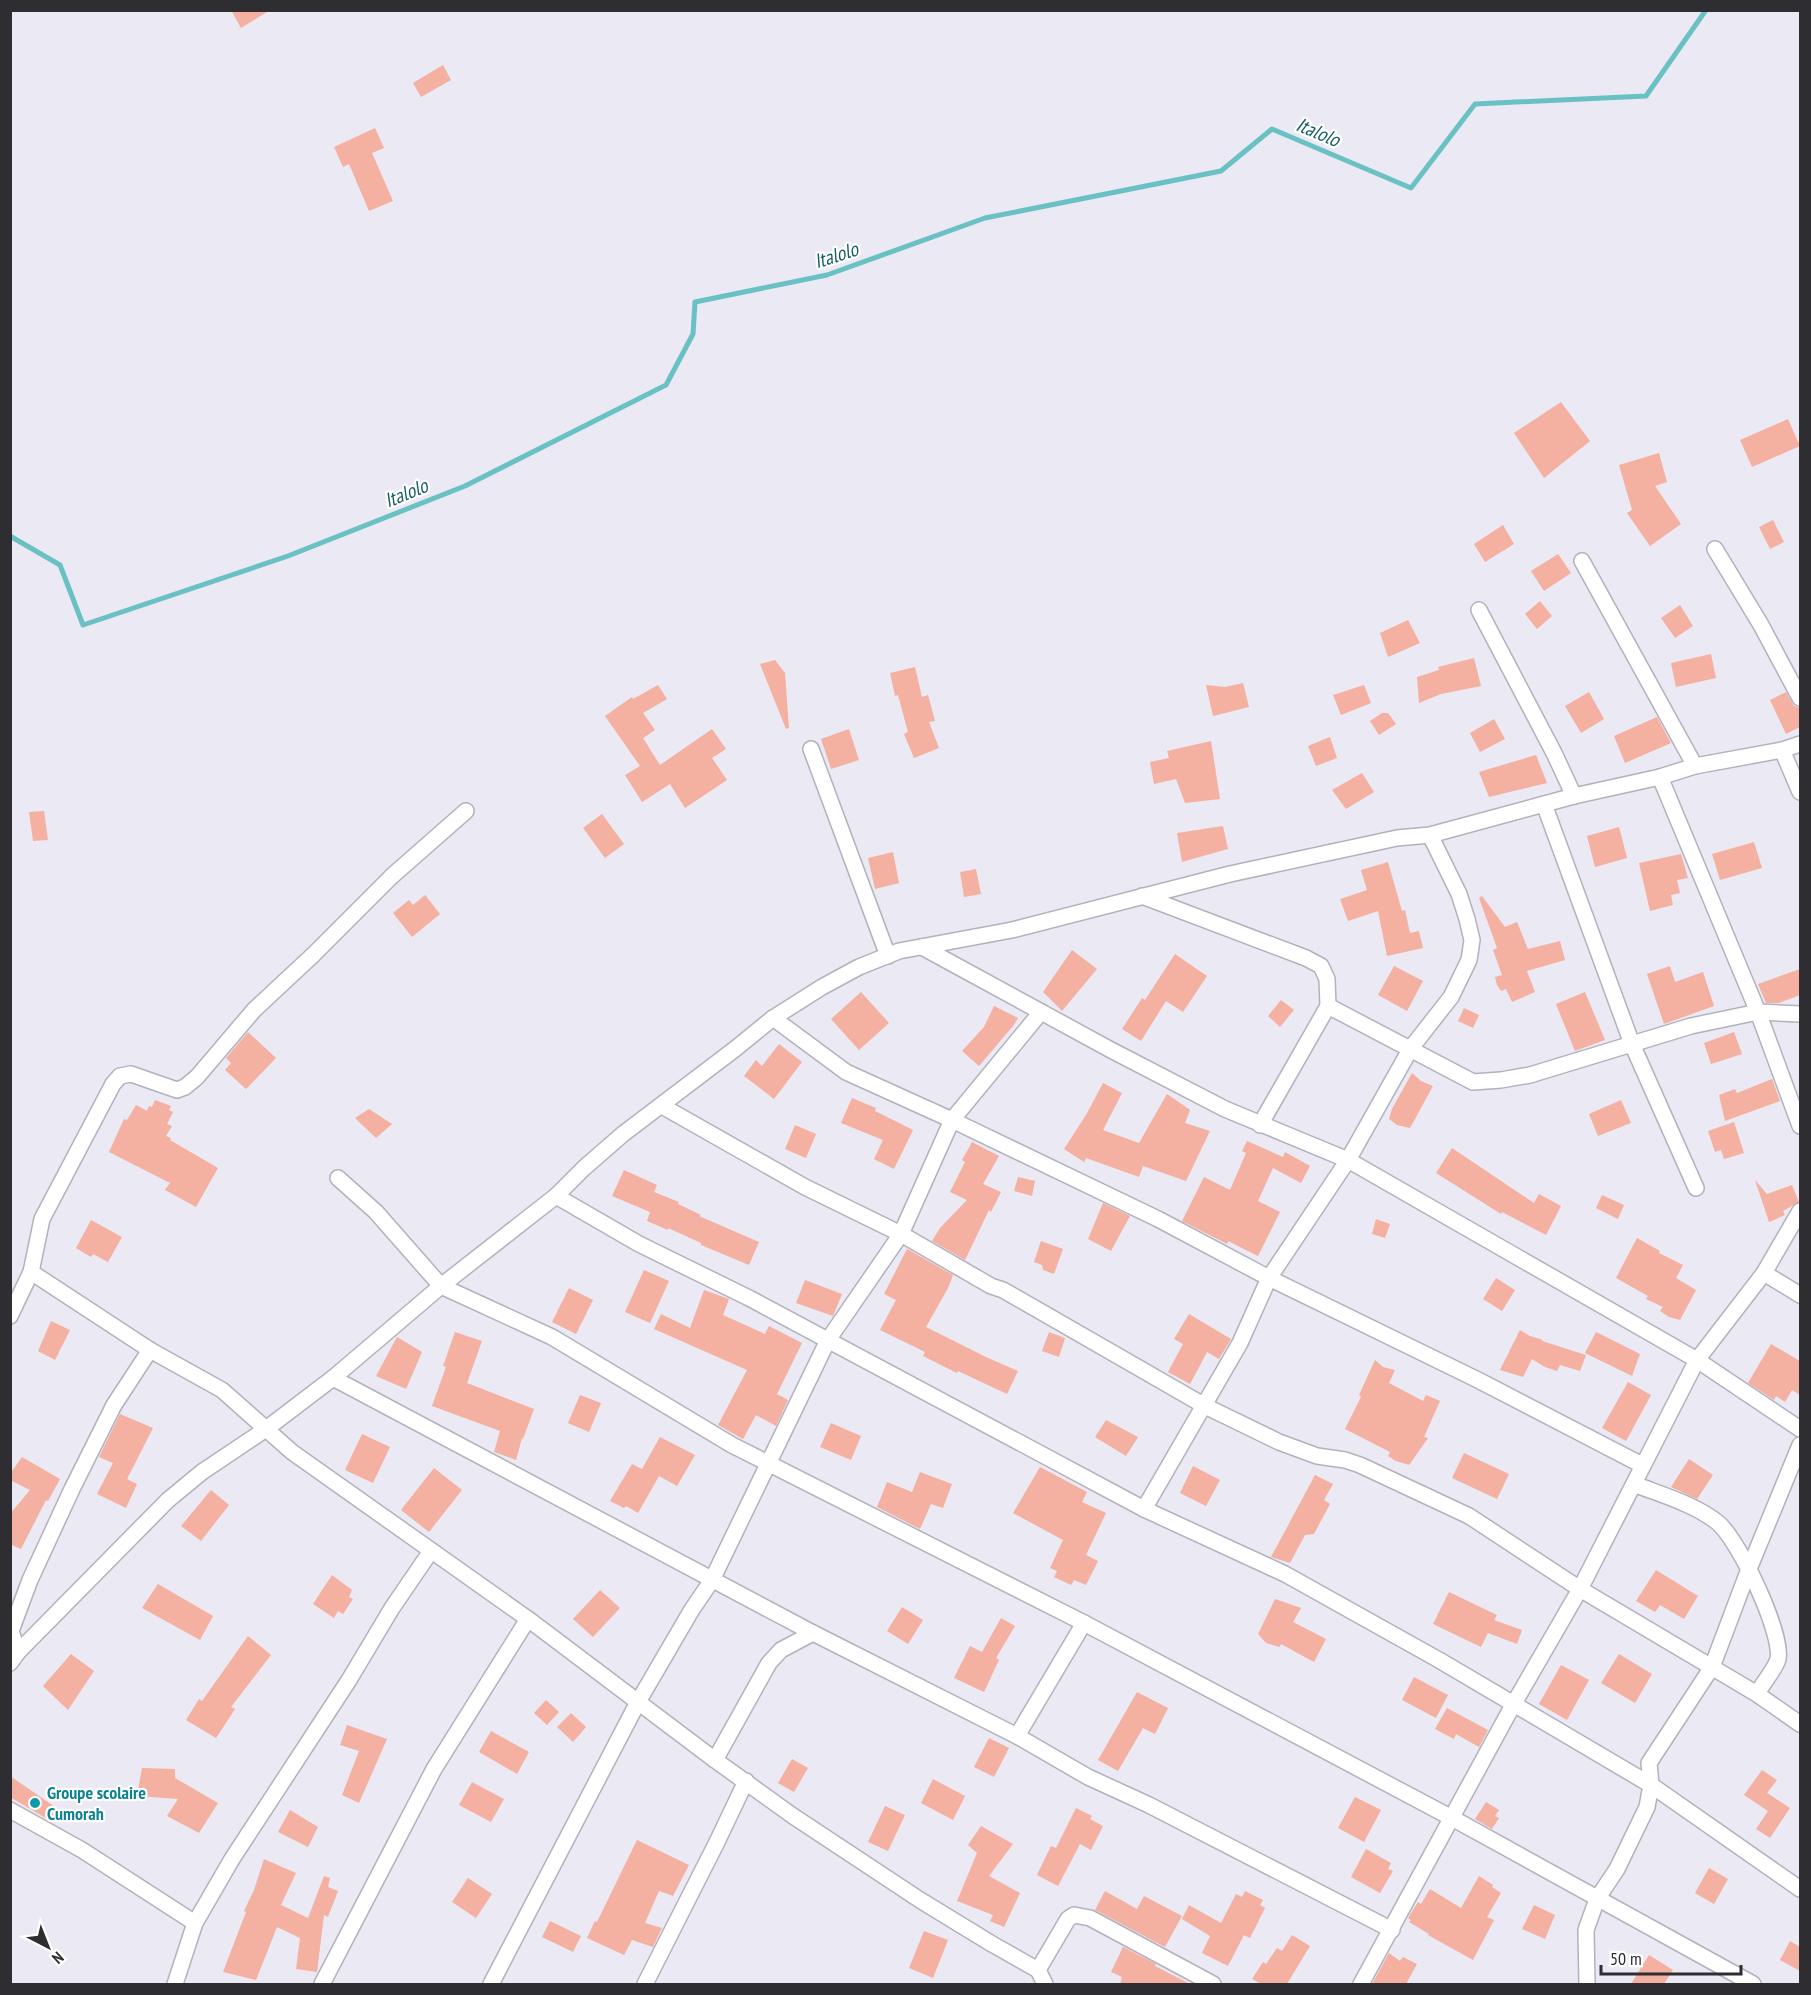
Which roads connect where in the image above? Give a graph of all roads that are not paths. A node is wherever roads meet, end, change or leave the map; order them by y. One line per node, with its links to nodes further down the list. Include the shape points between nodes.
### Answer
1 (1715, 549): 4 (street)
2 (1582, 561): 8 (street)
3 (1479, 610): 11 (street)
4 (1800, 698)
5 (1800, 744): 7 (street)
6 (811, 749): 17 (street)
7 (1782, 750): 8 (street); 10 (street)
8 (1695, 766): 9 (street)
9 (1660, 777): 11 (street); 20 (street)
10 (1800, 792)
11 (1574, 796): 12 (street)
12 (1544, 804): 14 (street); 23 (street)
13 (466, 811): 35 (street, via 392,876 254,1010 185,1087 177,1090 131,1074 120,1076 42,1220)
14 (1430, 835): 15 (street, via 1397,838); 24 (street, via 1459,894 1472,940 1469,960 1451,997)
15 (1142, 896): 16 (street, via 1012,930); 18 (street, via 1321,966 1327,979)
16 (922, 947): 17 (street); 19 (street)
17 (888, 956): 22 (street, via 849,972)
18 (1328, 1006): 24 (street); 27 (street)
19 (1041, 1012): 26 (street); 27 (street)
20 (1758, 1012): 21 (street); 23 (street); 28 (street)
21 (1800, 1014)
22 (773, 1018): 25 (street); 26 (street, via 846,1072)
23 (1632, 1044): 24 (street, via 1530,1075 1473,1082); 31 (street)
24 (1411, 1048): 29 (street)
25 (662, 1106): 32 (street, via 623,1134); 34 (street, via 805,1187)
26 (952, 1120): 34 (street); 37 (street, via 1158,1219)
27 (1260, 1125): 29 (street)
28 (1800, 1126)
29 (1348, 1160): 37 (street); 43 (street)
30 (338, 1178): 38 (street, via 376,1212)
31 (1696, 1188)
32 (556, 1196): 38 (street); 41 (street, via 639,1244)
33 (1800, 1211): 36 (street)
34 (901, 1234): 41 (street); 45 (street)
35 (31, 1272): 40 (street); 42 (street)
36 (1764, 1274): 39 (street); 43 (street)
37 (1269, 1278): 45 (street, via 1240,1343); 50 (street, via 1392,1336)
38 (441, 1286): 44 (street); 49 (street, via 552,1337 732,1445)
39 (1800, 1295)
40 (10, 1316)
41 (828, 1340): 49 (street); 52 (street)
42 (150, 1350): 46 (street, via 222,1390); 60 (street, via 114,1405 30,1580 11,1631)
43 (1697, 1360): 47 (street); 50 (street)
44 (333, 1378): 46 (street); 55 (street)
45 (1205, 1406): 52 (street); 56 (street, via 1290,1447 1360,1465 1469,1516)
46 (267, 1429): 53 (street, via 292,1452); 60 (street, via 168,1500)
47 (1800, 1429)
48 (1800, 1445): 54 (street)
49 (768, 1462): 55 (street); 58 (street)
50 (1642, 1466): 51 (street)
51 (1634, 1484): 54 (street, via 1686,1504 1718,1523); 56 (street)
52 (1144, 1509): 64 (street, via 1285,1574)
53 (431, 1551): 57 (street); 74 (street, via 232,1859)
54 (1749, 1569): 61 (street); 62 (street, via 1770,1620 1778,1656)
55 (712, 1580): 59 (street); 63 (street)
56 (1580, 1589): 61 (street); 64 (street)
57 (528, 1619): 63 (street); 78 (street, via 434,1769)
58 (1084, 1623): 66 (street); 71 (street)
59 (813, 1634): 66 (street); 67 (street, via 781,1650 769,1663)
60 (14, 1658)
61 (1712, 1667): 62 (street); 69 (street, via 1649,1762)
62 (1756, 1694): 65 (street)
63 (638, 1702): 67 (street); 79 (street)
64 (1513, 1705): 69 (street); 71 (street)
65 (1800, 1724)
66 (1017, 1736): 75 (street, via 1088,1777)
67 (715, 1760): 68 (street)
68 (746, 1781): 76 (street, via 920,1900); 80 (street)
69 (1651, 1785): 72 (street); 73 (street, via 1647,1807 1617,1869)
70 (10, 1810): 74 (street, via 82,1850)
71 (1452, 1818): 73 (street); 75 (street)
72 (1800, 1889)
73 (1597, 1899): 84 (street, via 1586,1930); 85 (street)
74 (195, 1923): 77 (street)
75 (1392, 1930): 83 (street)
76 (1038, 1970): 81 (street); 82 (street, via 1074,1915 1105,1925)
77 (175, 1984)
78 (322, 1984)
79 (491, 1984)
80 (645, 1984)
81 (1045, 1984)
82 (1213, 1984)
83 (1361, 1984)
84 (1587, 1984)
85 (1753, 1984)

